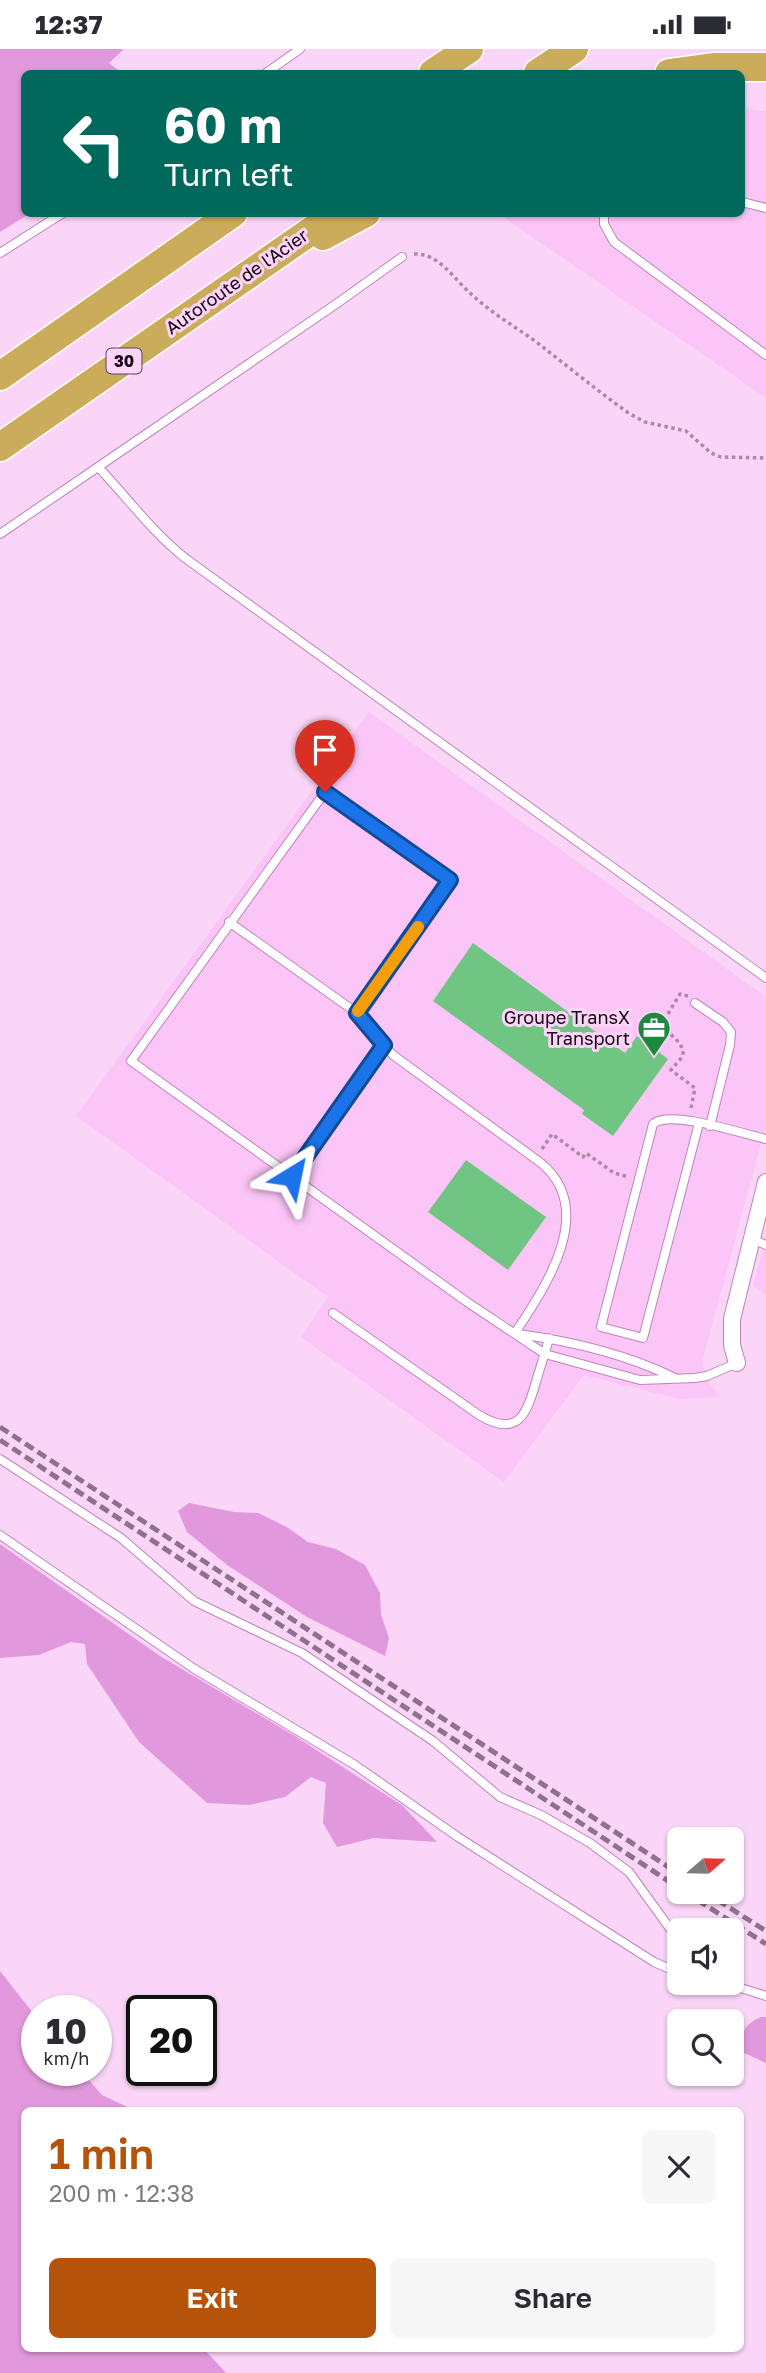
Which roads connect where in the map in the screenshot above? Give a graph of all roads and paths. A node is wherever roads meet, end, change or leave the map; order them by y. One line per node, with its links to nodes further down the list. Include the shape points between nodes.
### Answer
1 (300, 49): 5 (lane)
2 (469, 49): 6 (highway)
3 (574, 49): 7 (highway)
4 (766, 67): 8 (highway)
5 (270, 70)
6 (438, 70)
7 (542, 70)
8 (691, 70)
9 (745, 203): 10 (lane)
10 (766, 208)
11 (57, 217): 16 (lane)
12 (227, 217): 20 (highway)
13 (331, 217): 18 (highway, Autoroute de l'Acier / 30)
14 (358, 217): 18 (highway)
15 (604, 217): 19 (lane, via 614,242)
16 (0, 253)
17 (402, 257): 22 (path, via 421,254 434,258 499,317 630,414 686,431 721,457); 23 (lane)
18 (249, 274): 21 (highway, Autoroute de l'Acier / 30)
19 (766, 355)
20 (0, 376)
21 (0, 447)
22 (766, 458)
23 (98, 467): 24 (lane); 26 (lane, via 157,534 185,558)
24 (0, 534)
25 (229, 922): 28 (lane); 28 (lane, via 325,792 450,880); 38 (lane, via 131,1061)
26 (766, 978)
27 (693, 1001): 31 (path, via 680,994 663,1017 666,1032 680,1042 683,1052); 34 (lane, via 730,1032)
28 (357, 1013): 29 (lane)
29 (384, 1045): 36 (lane); 38 (lane)
30 (664, 1065): 31 (path)
31 (671, 1070): 32 (path, via 695,1088)
32 (690, 1113)
33 (699, 1123): 33 (lane, via 664,1118 650,1130 601,1327 643,1338); 34 (lane)
34 (710, 1126): 35 (lane)
35 (766, 1139)
36 (535, 1158): 37 (path, via 552,1134); 44 (lane, via 561,1185 565,1225 547,1284)
37 (614, 1173)
38 (292, 1176): 44 (lane)
39 (765, 1191): 40 (street)
40 (762, 1214): 41 (street)
41 (750, 1238): 42 (lane); 47 (street, via 732,1319)
42 (766, 1245)
43 (333, 1313): 46 (lane, via 497,1424 512,1423 524,1415)
44 (515, 1333): 45 (lane); 46 (lane)
45 (549, 1338): 46 (lane); 48 (lane, via 644,1363)
46 (545, 1354): 48 (lane, via 640,1381)
47 (737, 1363): 48 (lane, via 707,1376)
48 (676, 1379)
49 (0, 1458): 51 (lane, via 140,1552 194,1601 302,1653 446,1750 500,1797 590,1843 629,1872)
50 (0, 1535): 52 (lane, via 194,1668 355,1765 458,1837)
51 (667, 1924)
52 (667, 1968)
53 (744, 1989): 54 (lane)
54 (766, 1996)

